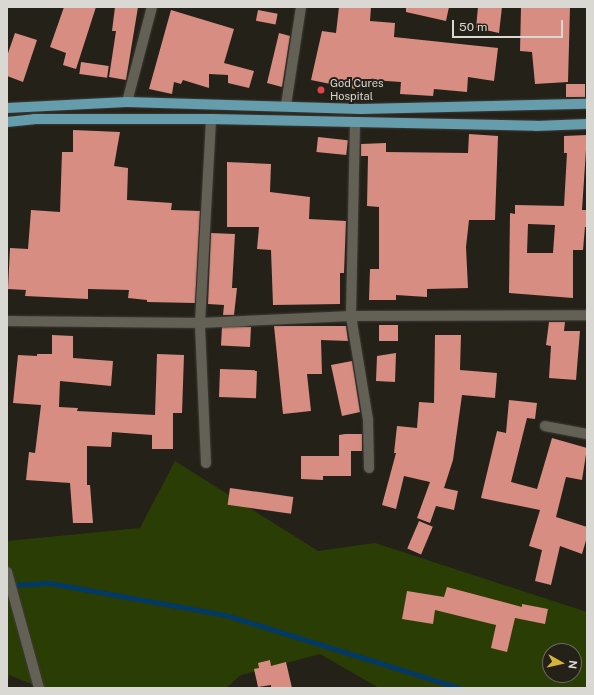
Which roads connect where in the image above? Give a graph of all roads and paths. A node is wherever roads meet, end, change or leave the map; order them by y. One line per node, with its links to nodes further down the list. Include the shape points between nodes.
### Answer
1 (152, 7): 3 (street)
2 (301, 7): 5 (street)
3 (127, 102): 5 (main road); 6 (main road)
4 (587, 104): 5 (main road, via 361,109)
5 (286, 105)
6 (7, 108)
7 (211, 120): 8 (main road, via 34,119); 9 (main road); 14 (street)
8 (7, 122)
9 (355, 123): 10 (main road, via 536,126); 12 (street)
10 (587, 124)
11 (587, 315): 12 (street)
12 (351, 316): 14 (street); 18 (street, via 368,420)
13 (7, 321): 14 (street)
14 (200, 323): 17 (street)
15 (544, 426): 16 (street)
16 (587, 434)
17 (206, 463)
18 (369, 468)
19 (8, 575): 20 (street)
20 (39, 688)

